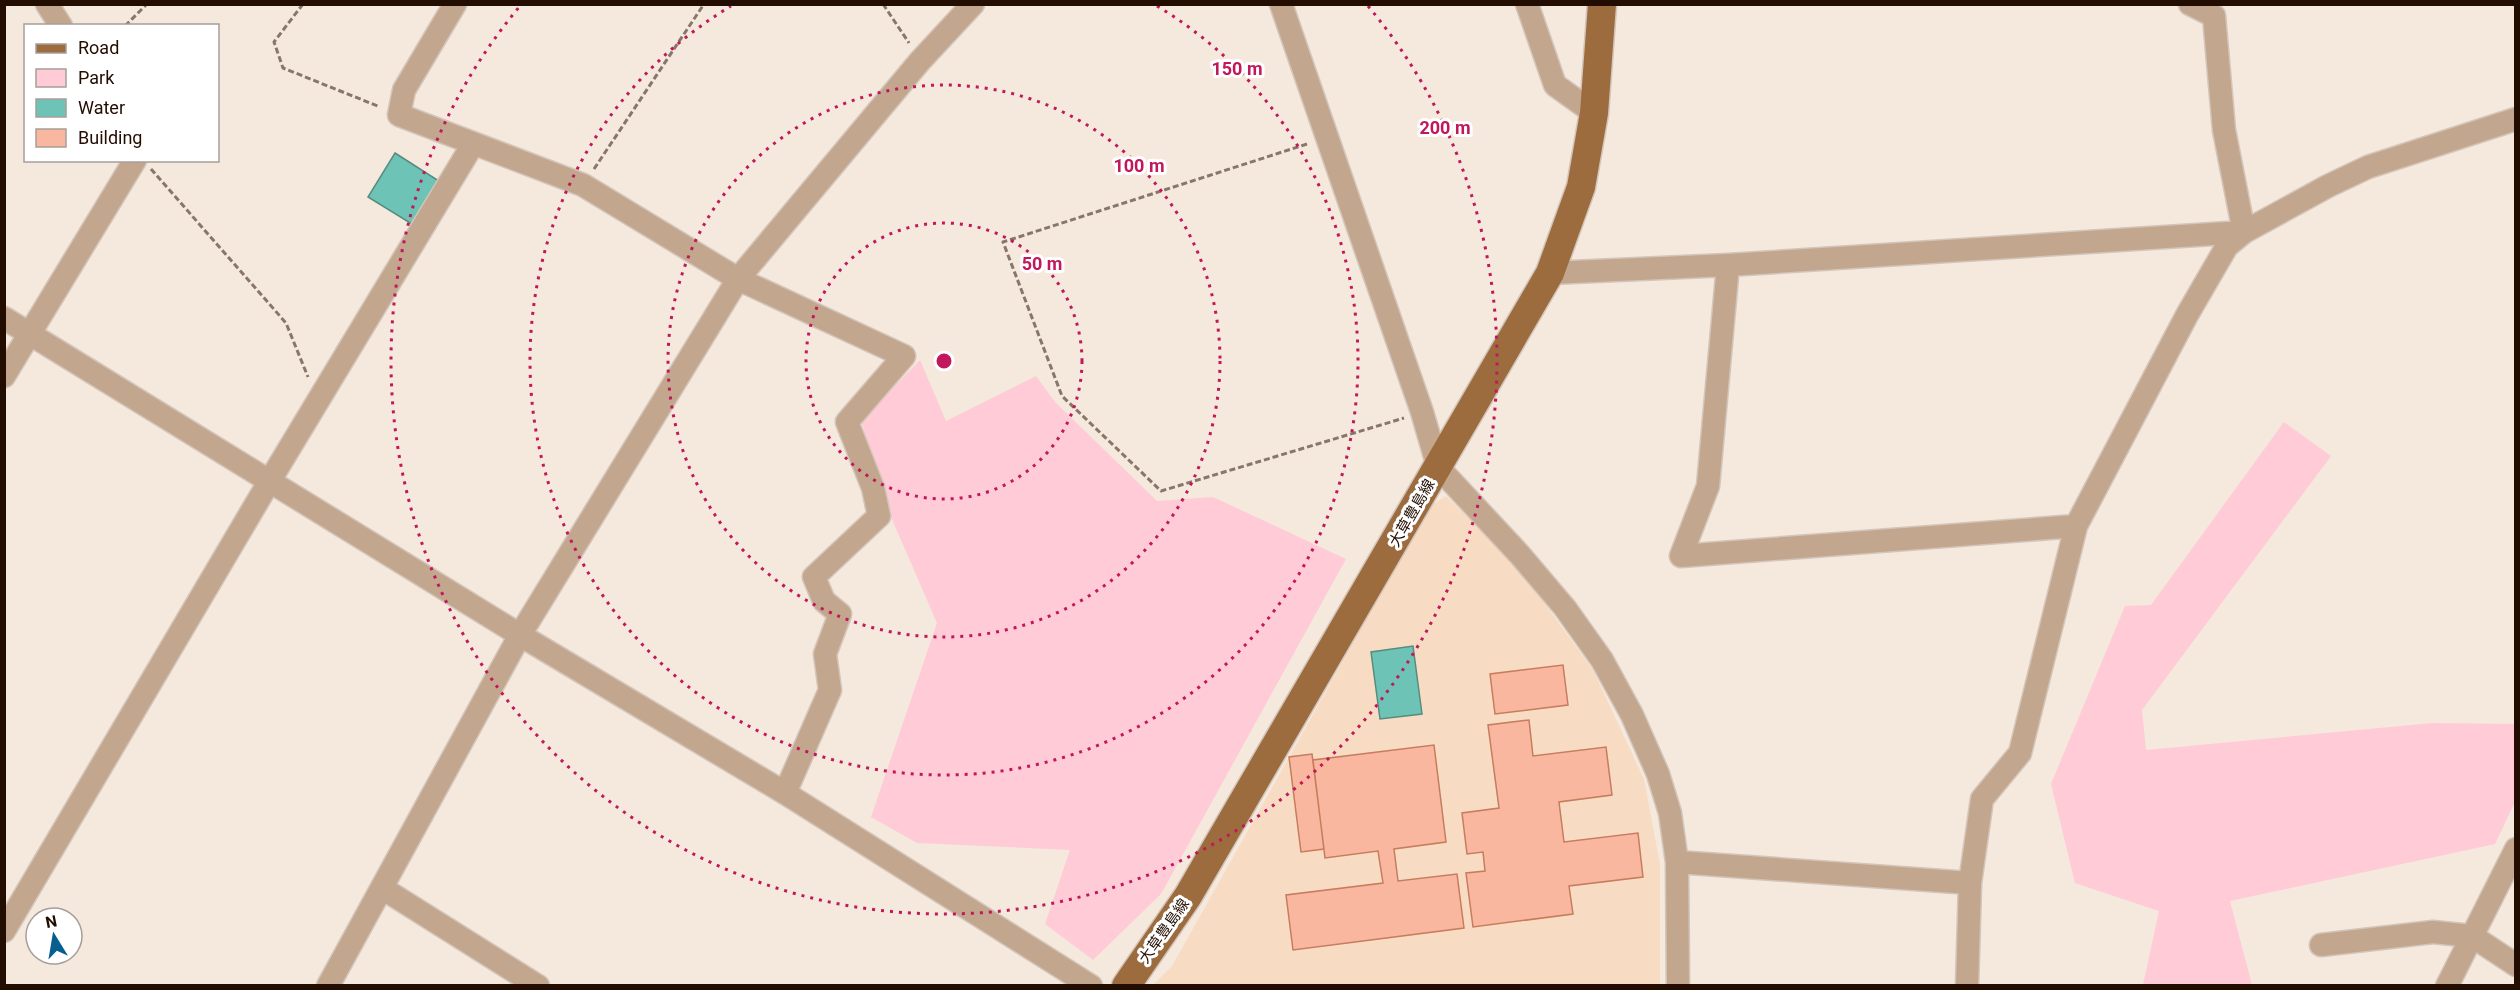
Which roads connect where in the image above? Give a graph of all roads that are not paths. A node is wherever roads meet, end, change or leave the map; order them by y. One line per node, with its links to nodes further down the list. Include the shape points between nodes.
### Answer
1 (47, 4): 8 (street)
2 (455, 4): 11 (street, via 404,90 399,115)
3 (972, 4): 16 (street)
4 (1281, 4): 20 (street)
5 (1527, 4): 9 (street, via 1555,85)
6 (1602, 4): 9 (main road, 大草豊島線)
7 (2190, 4): 13 (street, via 2214,16 2224,130)
8 (60, 24)
9 (1594, 113): 15 (main road, 大草豊島線, via 1581,187)
10 (2516, 119): 13 (street, via 2368,167)
11 (473, 144): 16 (street, via 584,185); 21 (street)
12 (134, 162): 18 (street)
13 (2244, 232): 14 (street); 22 (street, via 2227,246)
14 (1728, 265): 15 (street); 22 (street, via 1708,486 1681,556)
15 (1550, 273): 20 (main road, 大草豊島線)
16 (738, 279): 23 (street); 24 (street, via 904,356 847,422 873,488 879,516 814,577 824,602 840,614 825,654 830,690)
17 (4, 318): 18 (street)
18 (31, 334): 19 (street); 21 (street)
19 (4, 376)
20 (1438, 467): 26 (street, via 1558,599 1602,660 1658,774 1670,813); 36 (main road, 大草豊島線, via 1188,896)
21 (268, 482): 23 (street); 29 (street)
22 (2076, 526): 27 (street, via 2020,753 1982,799)
23 (520, 635): 24 (street); 28 (street)
24 (785, 793): 35 (street)
25 (2516, 849): 30 (street)
26 (1677, 862): 27 (street); 37 (street)
27 (1970, 883): 38 (street)
28 (382, 888): 33 (street); 34 (street)
29 (4, 931)
30 (2472, 936): 31 (street, via 2433,932); 32 (street); 39 (street)
31 (2321, 945)
32 (2516, 965)
33 (328, 986)
34 (538, 986)
35 (1091, 986)
36 (1126, 986)
37 (1678, 986)
38 (1967, 986)
39 (2447, 986)

